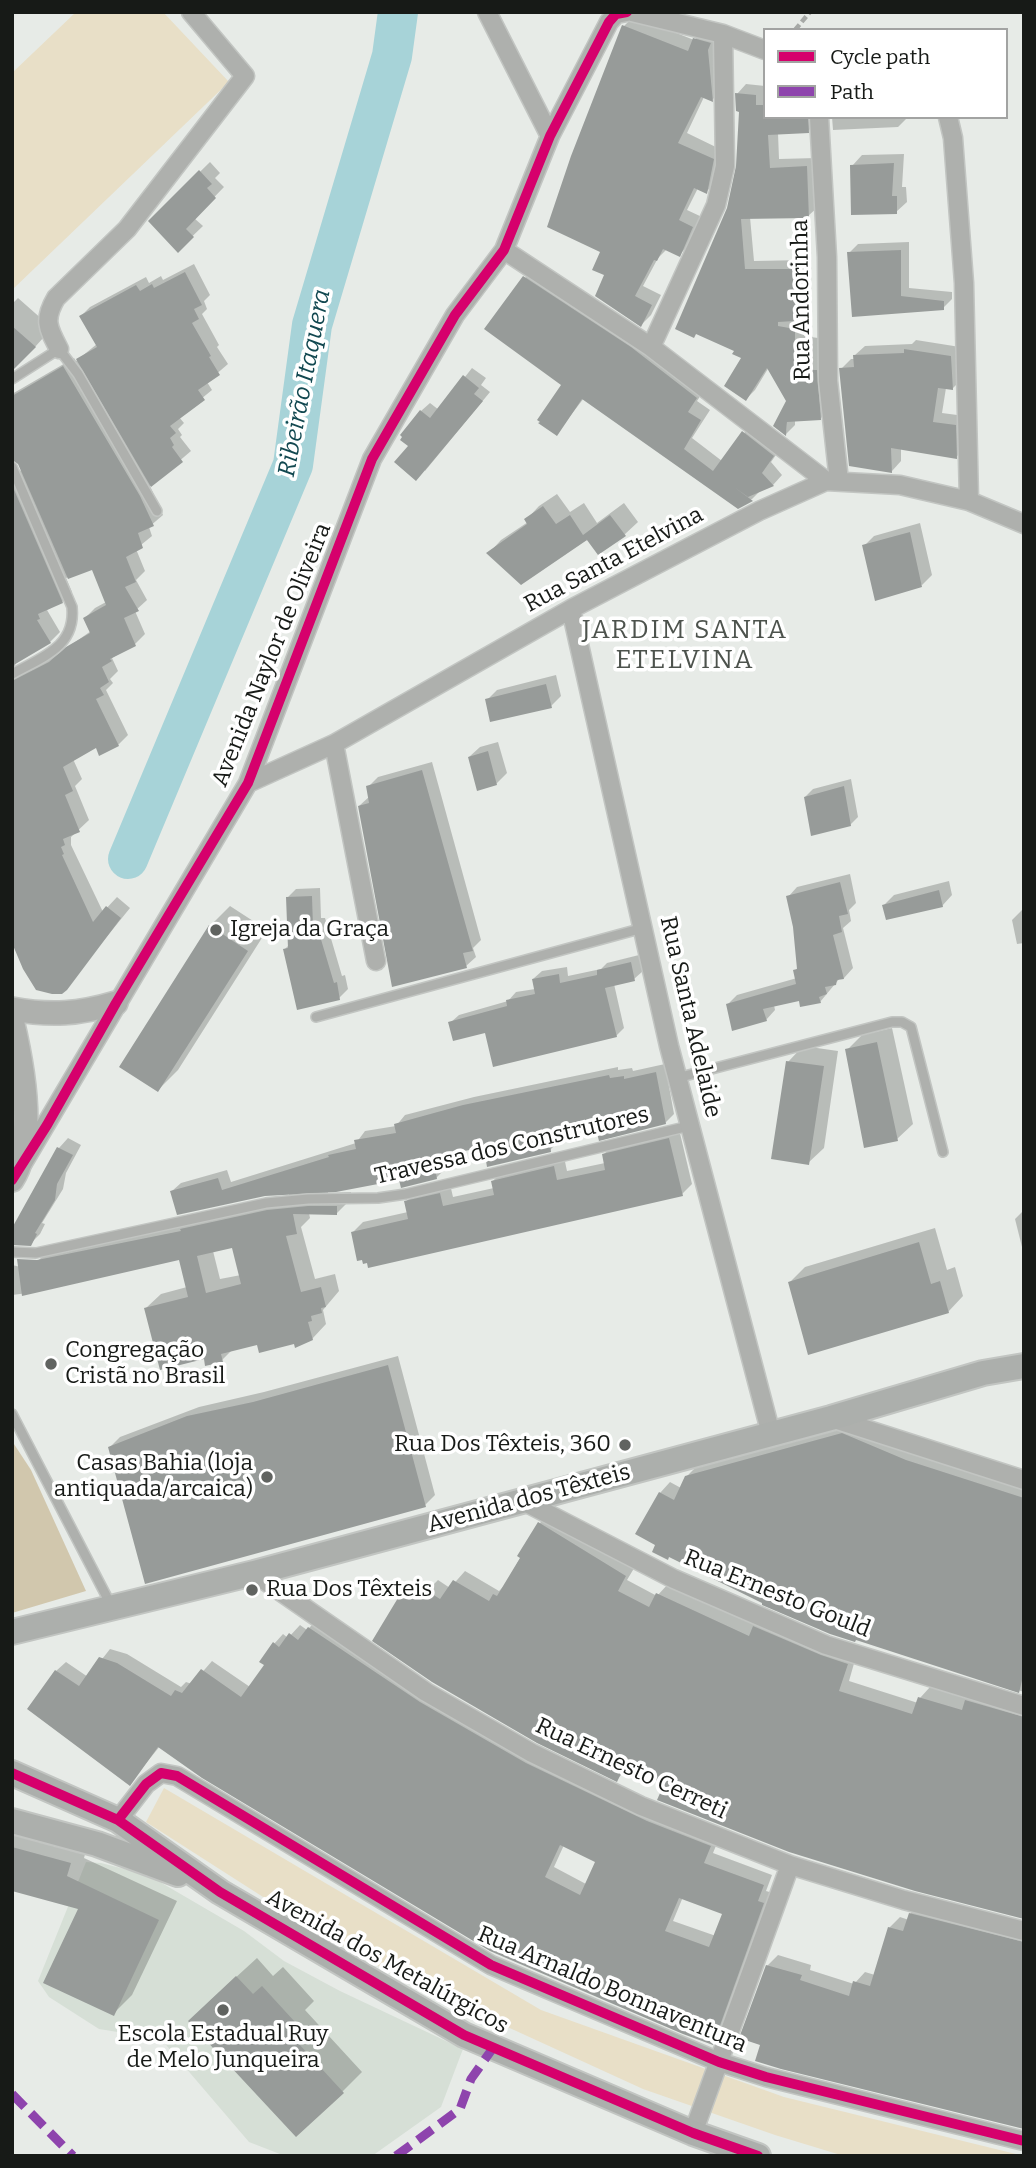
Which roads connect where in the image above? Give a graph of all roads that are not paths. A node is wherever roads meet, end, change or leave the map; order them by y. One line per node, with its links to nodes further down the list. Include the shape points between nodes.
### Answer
1 (191, 12): 11 (street, via 245,76 127,229 55,298 48,327)
2 (487, 12): 8 (street)
3 (629, 12): 4 (street); 8 (street, Avenida Naylor de Oliveira, via 616,14 609,22)
4 (723, 34): 5 (street); 10 (street, via 725,166 716,205)
5 (763, 49)
6 (820, 119): 14 (street, Rua Andorinha)
7 (948, 119): 15 (street, via 964,282)
8 (550, 136): 9 (street, Avenida Naylor de Oliveira)
9 (504, 250): 10 (street); 21 (street, Avenida Naylor de Oliveira, via 455,315 372,459)
10 (651, 347): 14 (street)
11 (60, 349): 12 (lane); 16 (lane)
12 (12, 379)
13 (12, 467): 19 (lane, via 72,607 74,622 61,645)
14 (832, 481): 15 (street, Rua Santa Etelvina, via 900,485); 18 (street, Rua Santa Etelvina, via 759,511)
15 (969, 501): 17 (street, Rua Santa Etelvina)
16 (157, 511)
17 (1024, 524)
18 (571, 609): 20 (street, Rua Santa Etelvina); 22 (street, Rua Santa Adelaide)
19 (12, 674)
20 (334, 744): 21 (street, Rua Santa Etelvina); 23 (street)
21 (248, 783): 24 (street, Avenida Naylor de Oliveira)
22 (644, 927): 26 (lane); 28 (street, Rua Santa Adelaide)
23 (376, 961)
24 (116, 1003): 25 (street, via 84,1012 40,1014); 31 (street, Avenida Naylor de Oliveira)
25 (12, 1009)
26 (316, 1017)
27 (12, 1020): 31 (street, via 26,1104)
28 (677, 1078): 29 (street, Rua Santa Adelaide); 30 (lane, via 902,1022 911,1027)
29 (689, 1126): 32 (lane, Travessa dos Construtores, via 407,1194 266,1203 36,1253); 36 (street, Rua Santa Adelaide)
30 (943, 1152)
31 (15, 1175)
32 (12, 1252)
33 (1024, 1366): 35 (main road, Avenida dos Têxteis, via 983,1373)
34 (12, 1414): 40 (lane)
35 (831, 1418): 36 (main road, Avenida dos Têxteis); 37 (street)
36 (771, 1434): 38 (main road, Avenida dos Têxteis)
37 (1024, 1480)
38 (523, 1501): 39 (main road, Avenida dos Têxteis); 42 (street, Rua Ernesto Gould, via 674,1579 826,1645)
39 (254, 1573): 40 (main road, Avenida dos Têxteis); 46 (street, Rua Ernesto Cerreti, via 426,1692 532,1753 641,1806)
40 (113, 1607): 41 (main road, Avenida dos Têxteis)
41 (19, 1633)
42 (1024, 1706)
43 (12, 1773): 44 (main road, Avenida dos Metalúrgicos)
44 (118, 1820): 47 (main road, Avenida dos Metalúrgicos); 49 (street, Rua Arnaldo Bonnaventura, via 146,1784 162,1773 177,1776 491,1965)
45 (12, 1821): 47 (main road, Avenida dos Metalúrgicos, via 97,1844)
46 (790, 1865): 48 (street, Rua Ernesto Cerreti); 49 (street)
47 (220, 1892): 50 (main road, Avenida dos Metalúrgicos, via 464,2035)
48 (1024, 1931)
49 (719, 2062): 50 (street); 51 (street, Rua Arnaldo Bonnaventura)
50 (693, 2133): 52 (main road, Avenida dos Metalúrgicos)
51 (1024, 2141)
52 (758, 2156)

